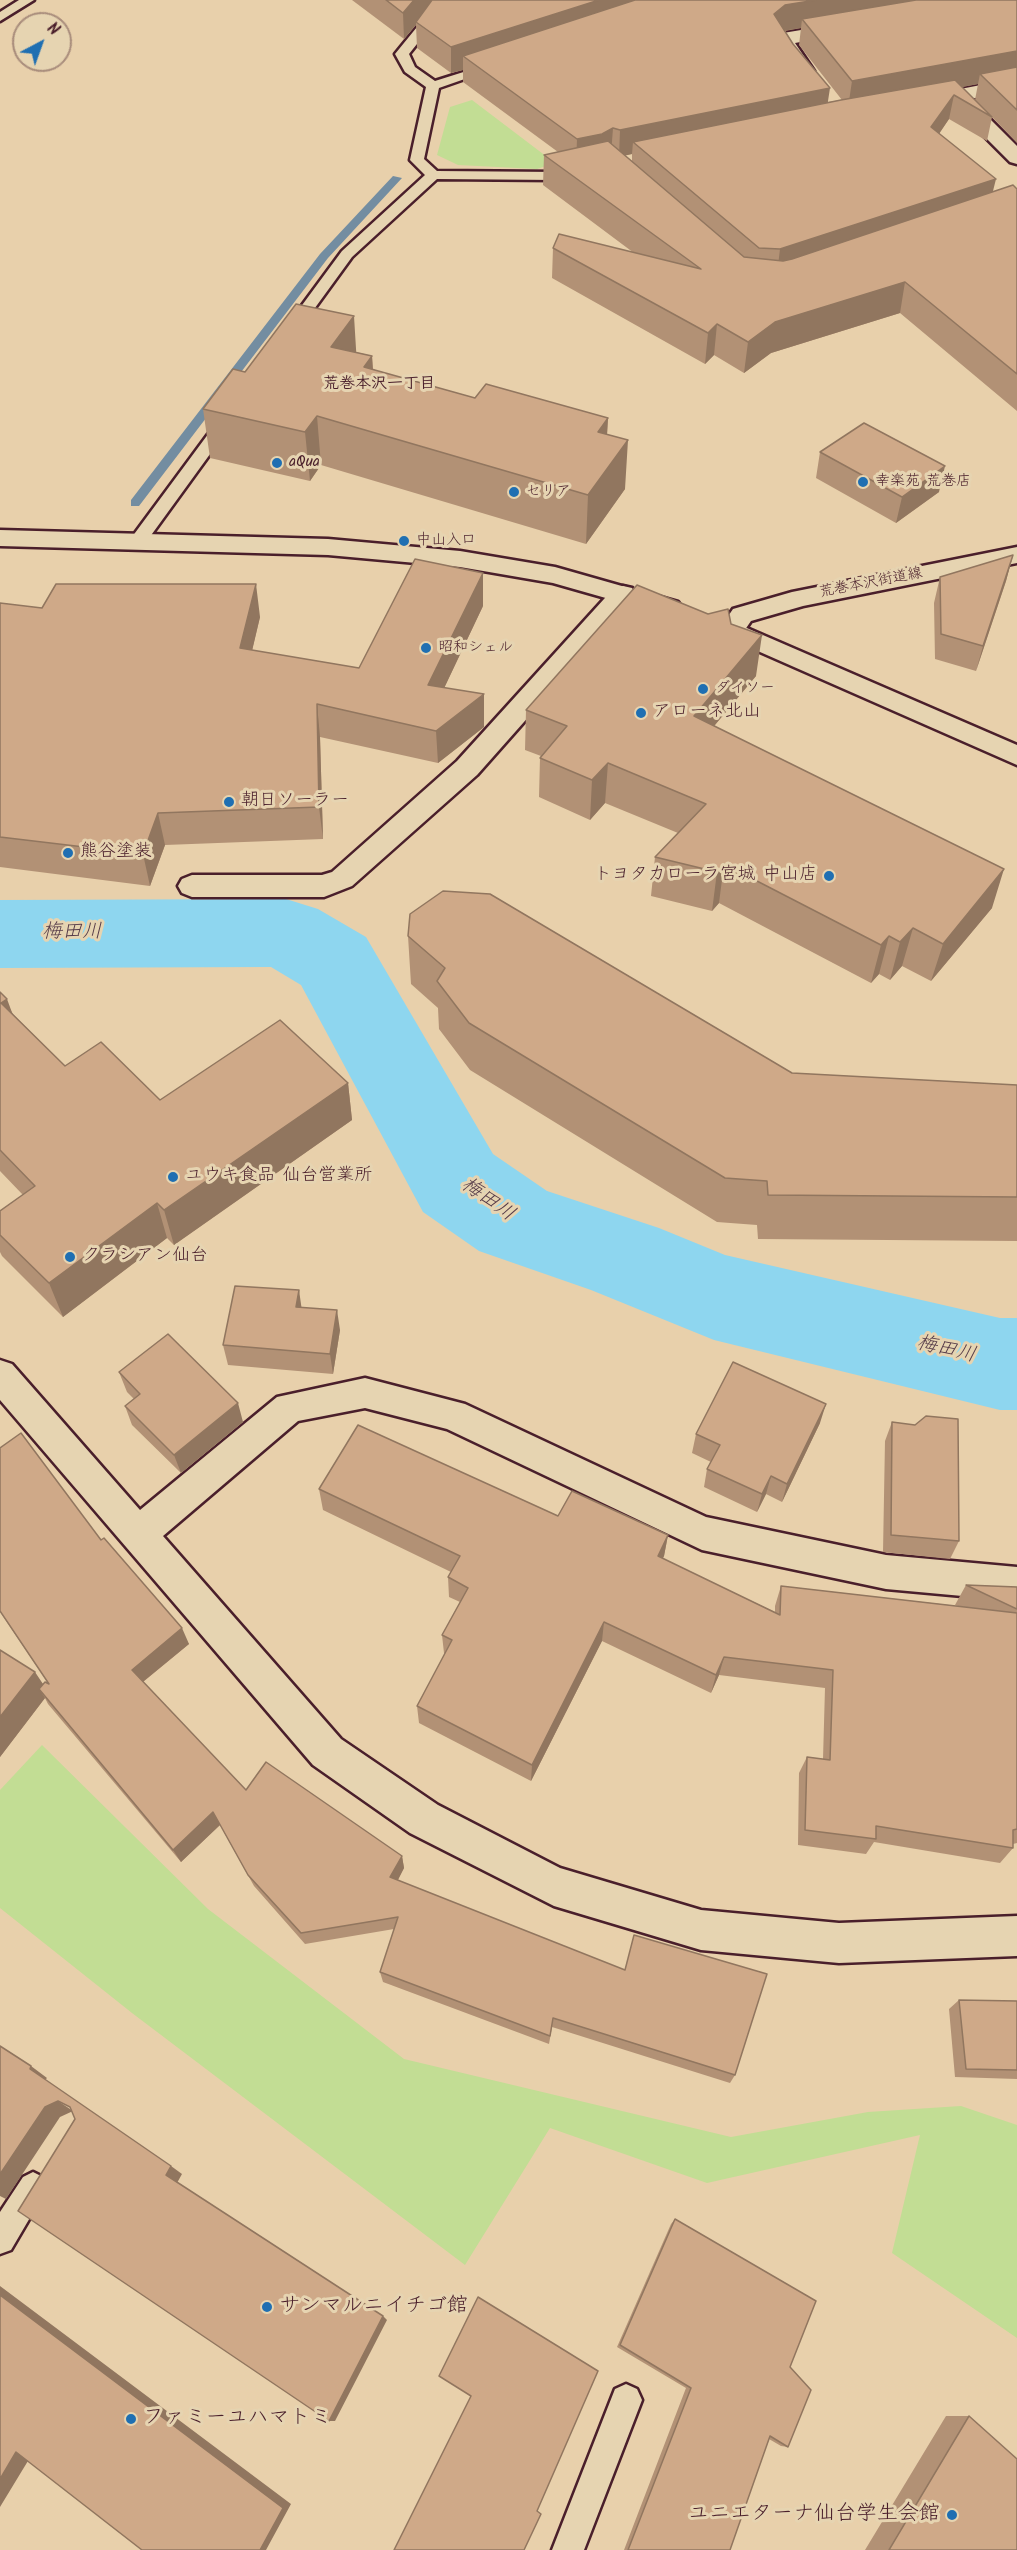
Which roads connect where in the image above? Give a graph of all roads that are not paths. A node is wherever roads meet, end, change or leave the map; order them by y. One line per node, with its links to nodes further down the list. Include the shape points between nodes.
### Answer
1 (28, 0): 3 (lane)
2 (447, 0): 8 (lane, via 402,54 410,69)
3 (0, 17)
4 (865, 25): 6 (street, via 783,39)
5 (500, 65): 8 (lane)
6 (813, 82)
7 (1017, 84): 9 (street)
8 (433, 86): 13 (lane, via 417,160)
9 (956, 96): 10 (street); 11 (street)
10 (910, 104)
11 (1017, 158)
12 (590, 168): 13 (lane, via 556,176)
13 (433, 175): 14 (lane, via 347,254)
14 (285, 339)
15 (237, 406): 17 (lane)
16 (0, 538): 17 (street)
17 (138, 541): 19 (street, via 328,547 460,559 555,575)
18 (1017, 555): 20 (street, 荒巻本沢街道線, via 801,598 742,615)
19 (623, 594): 20 (street); 22 (street, via 467,768 342,879 324,886)
20 (733, 628): 21 (street)
21 (1017, 756)
22 (192, 886)
23 (0, 1376): 24 (street)
24 (137, 1535): 25 (street, via 289,1408 365,1393 453,1415 702,1533 886,1572); 26 (street, via 327,1752 424,1820 554,1886 701,1930 839,1943)
25 (1017, 1584)
26 (1017, 1936)
27 (45, 2168): 28 (lane)
28 (0, 2239)
29 (626, 2400): 30 (lane)
30 (568, 2550)

